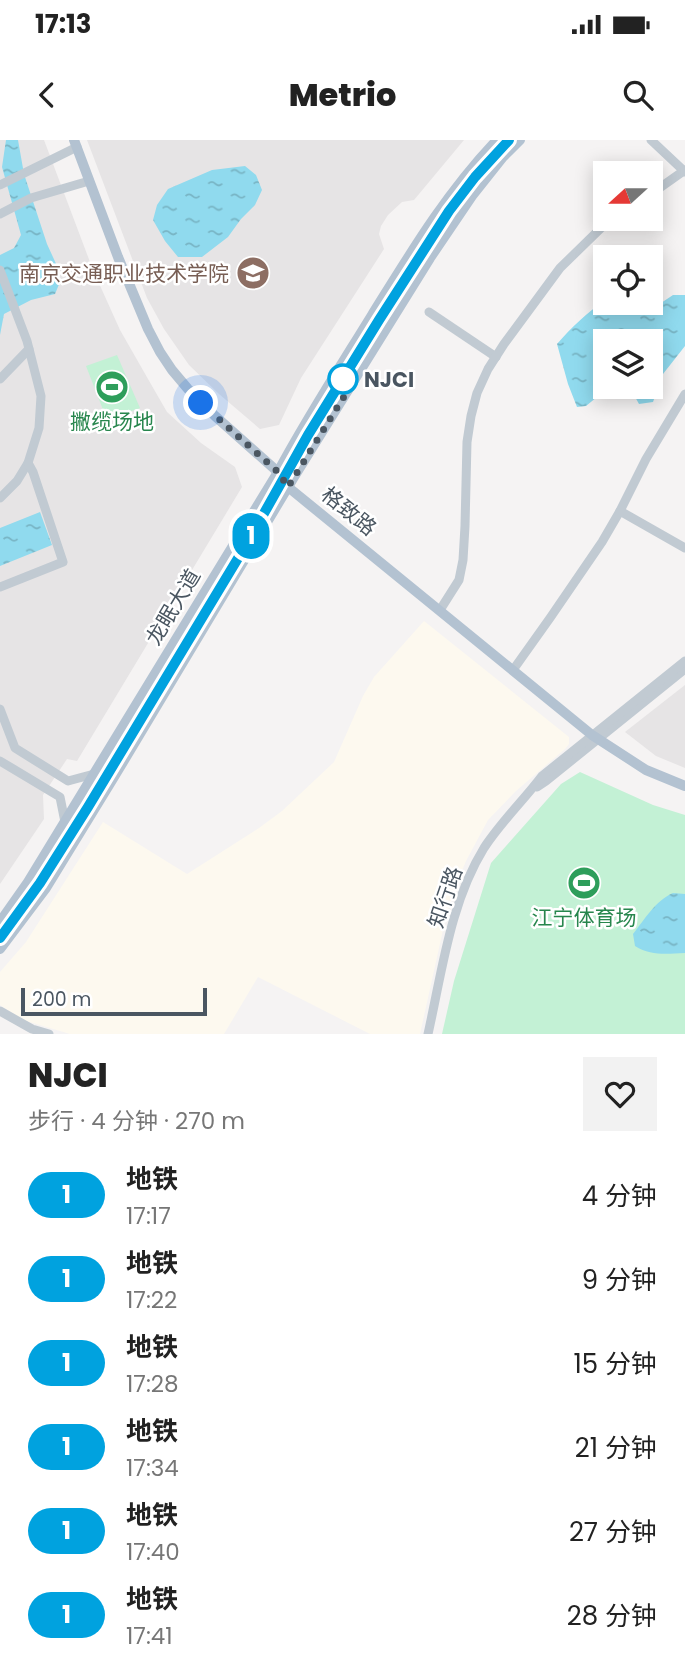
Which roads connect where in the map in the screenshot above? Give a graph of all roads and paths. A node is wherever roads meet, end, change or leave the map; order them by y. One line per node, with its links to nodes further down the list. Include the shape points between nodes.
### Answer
1 (497, 140): 18 (main road, 龙眠大道, via 456,187 413,248)
2 (520, 140): 19 (main road, 龙眠大道, via 472,195)
3 (651, 140): 5 (street)
4 (75, 144): 6 (main road, 格致路); 7 (street)
5 (685, 171): 8 (street)
6 (89, 181): 9 (street, via 31,198); 18 (main road, 格致路, via 148,329 166,361 215,416)
7 (0, 185)
8 (663, 186)
9 (0, 214)
10 (598, 231): 14 (street, via 560,268)
11 (0, 270): 13 (street)
12 (429, 312): 14 (street)
13 (29, 349): 15 (street); 17 (street, via 41,396 39,428)
14 (496, 357): 24 (street, via 471,416 460,580)
15 (0, 379)
16 (685, 394): 21 (street)
17 (28, 463): 20 (street); 23 (street, via 63,562)
18 (278, 472): 19 (main road, 格致路); 32 (main road, 龙眠大道)
19 (288, 487): 24 (main road, 格致路); 36 (main road, 龙眠大道, via 46,888)
20 (0, 498)
21 (620, 511): 22 (street); 27 (street)
22 (685, 548)
23 (0, 587)
24 (440, 610): 27 (main road, 格致路)
25 (685, 661): 30 (street, 知行路)
26 (685, 669): 30 (street, 知行路)
27 (513, 670): 30 (main road, 格致路)
28 (0, 709): 29 (street)
29 (4, 731): 32 (street, via 15,748 68,781)
30 (595, 737): 33 (main road, 格致路, via 646,770); 39 (street, 知行路, via 515,806 469,875 454,917)
31 (0, 761): 34 (street, via 60,797)
32 (94, 774): 34 (main road, 龙眠大道)
33 (685, 786)
34 (65, 822): 35 (main road, 龙眠大道)
35 (0, 922)
36 (0, 949)
37 (0, 1011): 38 (street)
38 (49, 1034)
39 (428, 1034)

